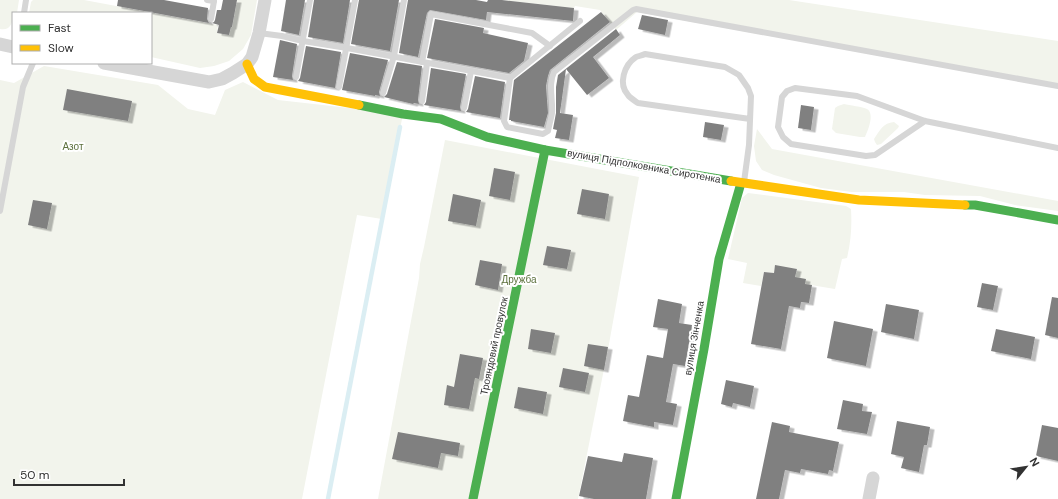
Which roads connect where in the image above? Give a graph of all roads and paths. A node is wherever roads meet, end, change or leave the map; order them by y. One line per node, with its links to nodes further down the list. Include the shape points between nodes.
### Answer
1 (26, 0): 8 (lane)
2 (207, 0): 7 (lane)
3 (265, 0): 11 (street)
4 (310, 0): 12 (lane)
5 (355, 0): 16 (lane)
6 (404, 0): 17 (lane)
7 (214, 1): 9 (lane)
8 (24, 12)
9 (211, 19)
10 (580, 21): 14 (lane)
11 (259, 33): 12 (lane); 21 (street, via 252,57)
12 (303, 41): 16 (lane); 23 (lane)
13 (0, 44): 15 (street)
14 (550, 46): 18 (lane, via 532,33 431,14); 24 (lane)
15 (12, 47)
16 (347, 48): 17 (lane); 26 (lane)
17 (394, 56): 18 (lane); 27 (lane)
18 (424, 62): 22 (lane); 28 (lane)
19 (33, 64): 35 (lane, via 23,87)
20 (110, 64): 21 (street, via 209,82 222,79)
21 (246, 64): 33 (street, вулиця Підполковника Сиротенка, via 254,79 265,87 440,119 487,137)
22 (471, 71): 24 (lane); 29 (lane)
23 (296, 77)
24 (510, 78): 25 (lane, via 504,121 507,127 543,134 548,131 552,112 551,84 554,72 636,9)
25 (1058, 86)
26 (339, 87)
27 (383, 94)
28 (422, 101)
29 (464, 108)
30 (750, 119): 30 (lane, via 751,96 748,88 739,75 725,67 645,54 636,57 627,66 623,76 623,86 627,95 638,104); 34 (lane, via 749,145)
31 (925, 121): 31 (lane, via 857,96 795,88 782,97 778,127 783,137 791,144 866,156 875,155); 32 (lane)
32 (1058, 148)
33 (545, 150): 34 (street, вулиця Підполковника Сиротенка); 38 (street, Трояндовий провулок)
34 (742, 183): 36 (street, вулиця Підполковника Сиротенка, via 859,200 975,205); 39 (street, вулиця Зінченка, via 719,259)
35 (0, 211)
36 (1058, 220)
37 (873, 478): 40 (street)
38 (473, 499)
39 (676, 499)
40 (869, 499)

